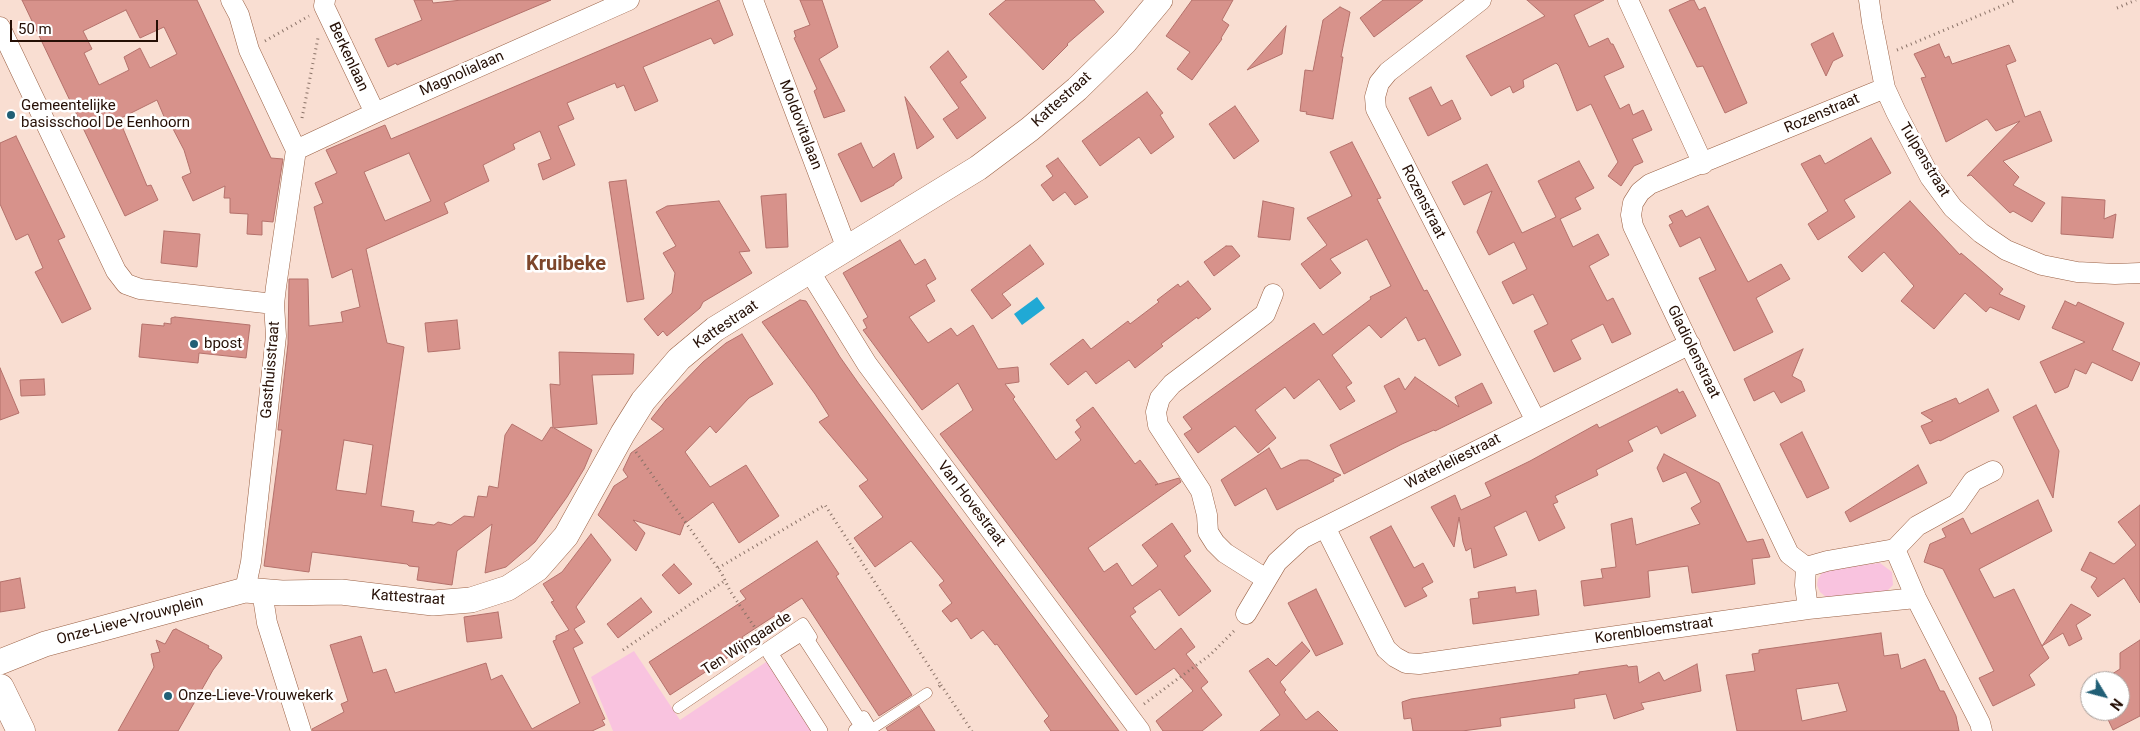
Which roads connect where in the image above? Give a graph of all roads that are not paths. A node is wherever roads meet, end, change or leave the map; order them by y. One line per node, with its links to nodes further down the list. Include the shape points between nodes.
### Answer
1 (231, 0): 12 (street, via 249,50)
2 (629, 0): 11 (street, Magnolialaan)
3 (753, 0): 14 (street, Moldovitalaan)
4 (1160, 0): 14 (street, Kattestraat, via 1125,42 1030,129 978,168)
5 (1628, 0): 13 (street)
6 (1869, 0): 10 (street, Tulpenstraat)
7 (325, 3): 11 (street, Berkenlaan)
8 (1471, 3): 20 (street, Rozenstraat, via 1388,72 1379,83 1376,109)
9 (0, 27): 18 (street, via 116,270 126,284 140,289)
10 (1886, 88): 13 (street, Rozenstraat); 16 (street, Tulpenstraat, via 1930,177 1953,208 1981,233 2006,250 2042,265 2077,272)
11 (374, 113): 12 (street, Magnolialaan)
12 (296, 150): 18 (street, Gasthuisstraat)
13 (1703, 164): 19 (street, Gladiolenstraat, via 1650,184 1640,192 1631,214 1633,226)
14 (847, 249): 15 (street, Kattestraat)
15 (810, 272): 27 (street, Kattestraat, via 715,329 679,359 643,401 566,536 537,569 508,588 471,600 433,603 341,592); 35 (street, Van Hovestraat, via 872,371)
16 (2140, 273)
17 (1273, 294): 25 (street, via 1265,314 1172,384 1160,398 1156,412 1158,425 1201,491 1208,532 1215,543 1225,554)
18 (274, 304): 26 (street, Gasthuisstraat, via 276,336 251,562)
19 (1690, 344): 20 (street, Waterleliestraat); 24 (street, Gladiolenstraat, via 1790,554)
20 (1536, 421): 22 (street, Waterleliestraat)
21 (1994, 470): 23 (street, via 1972,482 1957,504 1917,526)
22 (1325, 527): 25 (street, Waterleliestraat, via 1304,538 1277,562); 29 (street, Korenbloemstraat, via 1386,649 1406,663 1419,664)
23 (1894, 549): 24 (street); 28 (street)
24 (1806, 567): 29 (street)
25 (1266, 579): 30 (street, Waterleliestraat)
26 (254, 590): 27 (street, Onze-Lieve-Vrouwplein); 31 (street, Onze-Lieve-Vrouwplein, via 45,644); 38 (street)
27 (313, 594)
28 (1916, 598): 29 (street, Korenbloemstraat); 41 (street)
29 (1808, 609)
30 (1246, 614)
31 (0, 662)
32 (0, 688): 37 (main road)
33 (927, 693): 36 (lane, Ten Wijngaarde)
34 (678, 708): 36 (lane, Ten Wijngaarde, via 803,623)
35 (1135, 723)
36 (871, 730)
37 (21, 731)
38 (301, 731)
39 (820, 731): 40 (street, via 770,653 802,633 863,727)
40 (856, 731)
41 (1982, 731)

